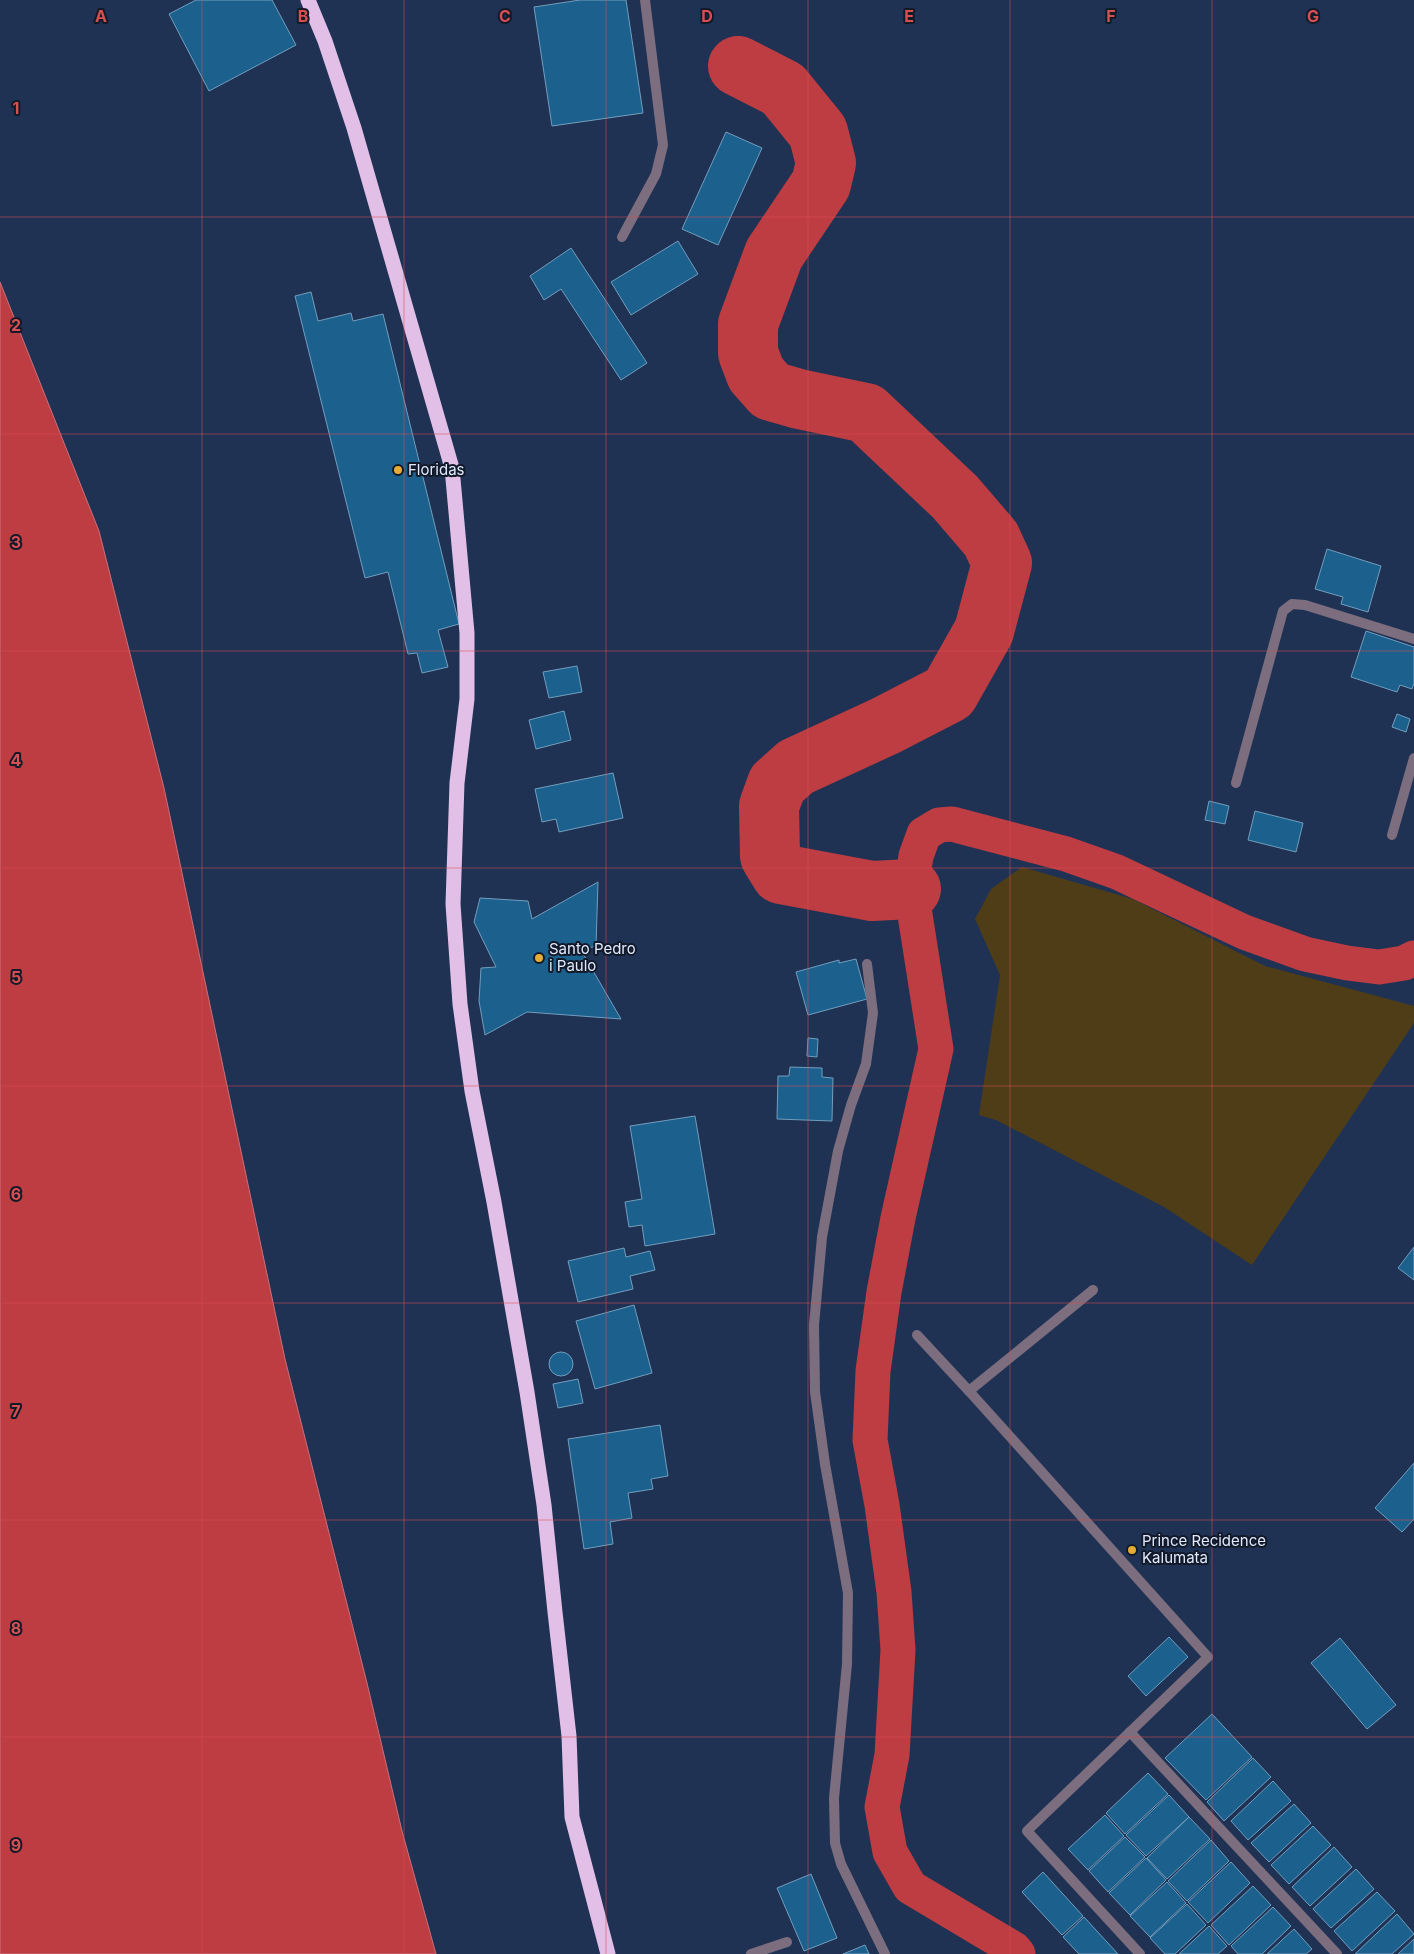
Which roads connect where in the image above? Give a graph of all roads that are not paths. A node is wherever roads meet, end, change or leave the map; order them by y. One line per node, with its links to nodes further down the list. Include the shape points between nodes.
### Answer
1 (308, 0): 14 (highway, via 354,128 452,468 467,633 467,699 457,782 453,904 460,1004 472,1091 494,1202 544,1505 569,1736 572,1818)
2 (645, 0): 3 (street, via 664,145 656,174)
3 (622, 237)
4 (1414, 639): 6 (street, via 1305,605 1292,604 1283,611)
5 (1414, 758): 7 (street)
6 (1236, 783)
7 (1392, 834)
8 (867, 964): 16 (street, via 873,1013 866,1064 838,1151 822,1237 814,1325 815,1392 848,1593 847,1664 834,1798 835,1843 841,1864)
9 (1093, 1290): 11 (street)
10 (917, 1335): 11 (street)
11 (969, 1390): 12 (street, via 1208,1657)
12 (1130, 1732): 17 (street, via 1027,1831); 18 (street)
13 (787, 1942): 15 (street)
14 (608, 1954)
15 (751, 1954)
16 (885, 1954)
17 (1140, 1954)
18 (1337, 1954)

